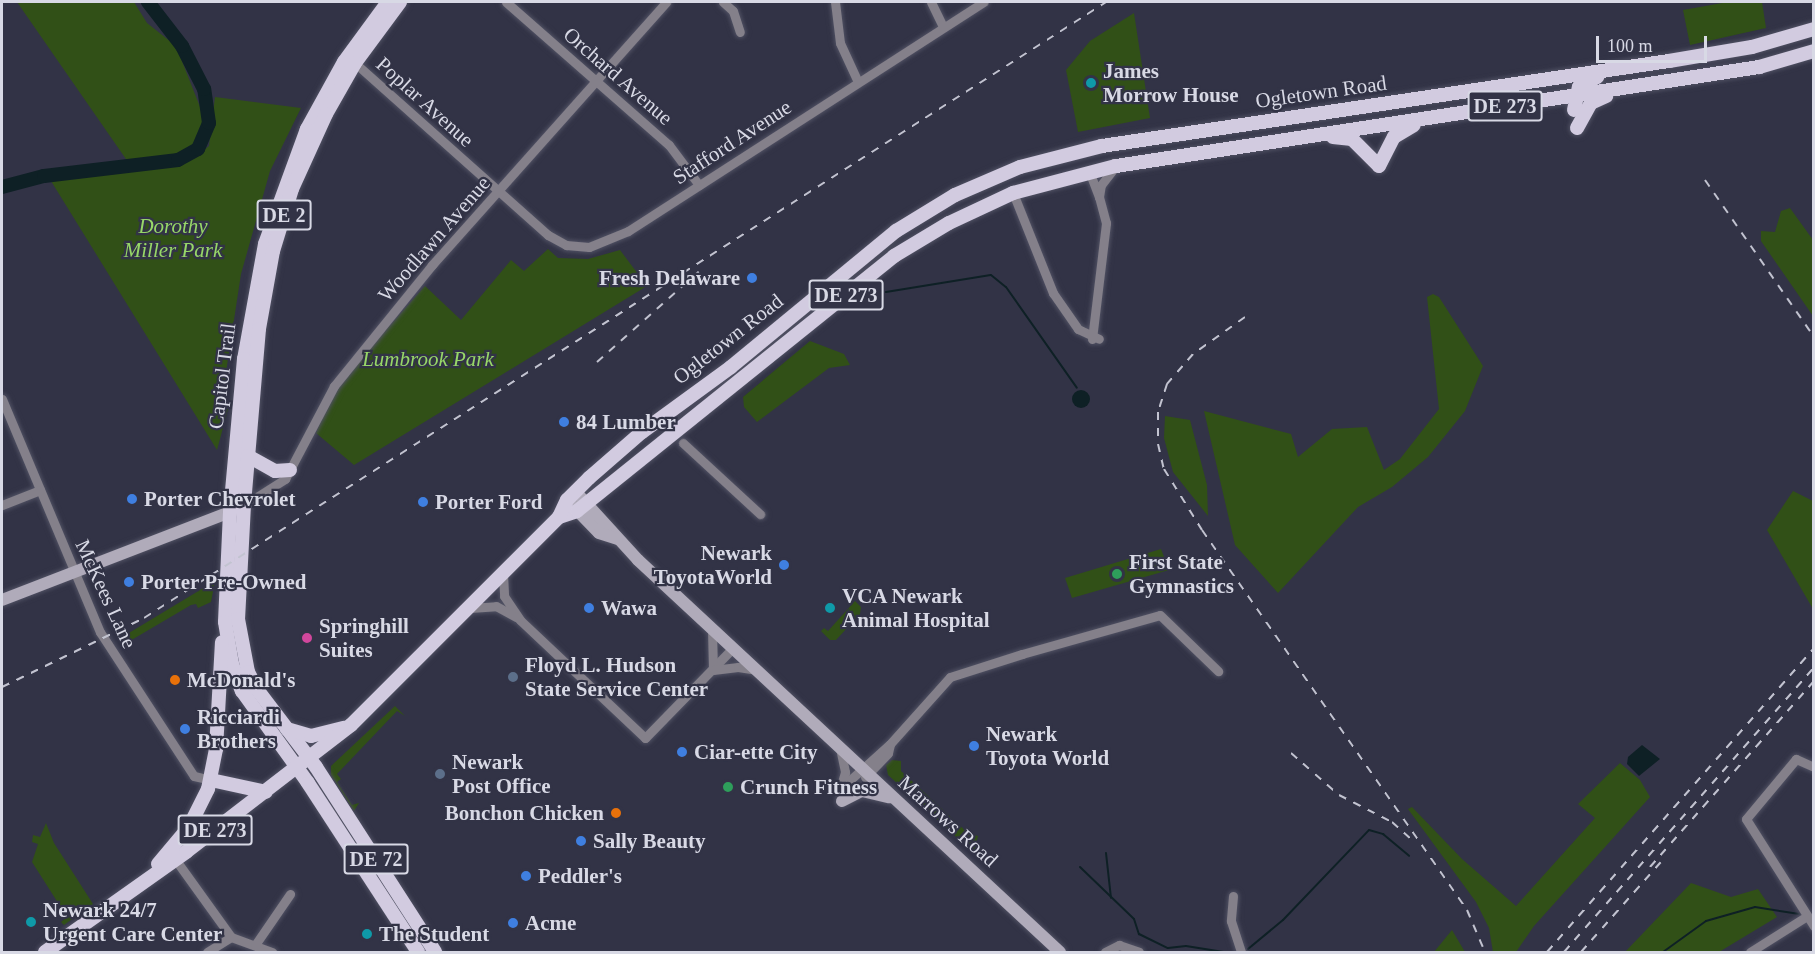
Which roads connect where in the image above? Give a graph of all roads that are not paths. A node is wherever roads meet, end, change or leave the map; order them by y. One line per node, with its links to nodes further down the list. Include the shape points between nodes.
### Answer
1 (388, 2): 42 (main road, Capitol Trail / DE 2, via 344,62 318,108 271,222 244,359)
2 (400, 2): 14 (main road, Capitol Trail / DE 2)
3 (506, 2): 15 (street, Orchard Avenue)
4 (666, 2): 15 (street, Woodlawn Avenue)
5 (723, 2): 11 (street, via 733,11)
6 (836, 2): 16 (street, via 840,43)
7 (931, 2): 9 (street)
8 (984, 2): 9 (street, Stafford Avenue)
9 (943, 27): 16 (street, Stafford Avenue)
10 (1814, 29): 13 (main road, Ogletown Road / DE 273, via 1752,47)
11 (740, 32)
12 (1814, 51): 17 (main road, Ogletown Road / DE 273, via 1759,68)
13 (1669, 61): 18 (main road, via 1644,70 1592,78); 23 (main road, Ogletown Road / DE 273)
14 (355, 63): 27 (street, Poplar Avenue); 36 (main road, Capitol Trail / DE 2, via 316,133 279,231 259,330)
15 (596, 81): 26 (street, Orchard Avenue, via 669,145); 27 (street, Woodlawn Avenue)
16 (858, 82): 26 (street, Stafford Avenue)
17 (1639, 86): 18 (main road, Ogletown Road / DE 273); 21 (main road, via 1598,97 1585,109)
18 (1575, 95): 19 (main road); 20 (main road, Ogletown Road / DE 273)
19 (1574, 110)
20 (1435, 117): 22 (main road, Ogletown Road / DE 273); 22 (main road, via 1395,135 1379,166 1352,139)
21 (1577, 128)
22 (1317, 135): 24 (main road, Ogletown Road / DE 273)
23 (1153, 138): 25 (main road, via 1100,154); 30 (main road, Ogletown Road / DE 273, via 1020,167 955,195 896,231)
24 (1116, 166): 25 (main road, Ogletown Road / DE 273); 29 (street, via 1101,184)
25 (1089, 171): 28 (main road, Ogletown Road / DE 273); 29 (street)
26 (699, 185): 27 (street, Stafford Avenue, via 619,236 589,247 556,242)
27 (499, 191): 37 (street, Woodlawn Avenue, via 432,265 334,386)
28 (1013, 193): 29 (street, via 1053,293 1070,320 1096,339 1106,223); 32 (main road, Ogletown Road / DE 273, via 949,223 894,256)
29 (1099, 197)
30 (825, 289): 31 (main road, Ogletown Road / DE 273); 32 (main road, via 829,296 793,328)
31 (783, 324): 33 (main road, via 758,354 728,379 722,388); 39 (main road, Ogletown Road / DE 273, via 642,432)
32 (776, 353): 33 (main road, Ogletown Road / DE 273)
33 (724, 395): 39 (main road, Ogletown Road / DE 273)
34 (2, 399): 38 (street, McKees Lane)
35 (683, 443): 43 (street)
36 (248, 456): 37 (main road, via 275,471); 40 (main road, Capitol Trail / DE 2)
37 (290, 470): 40 (street, Woodlawn Avenue, via 270,491)
38 (40, 490): 41 (street); 44 (street, McKees Lane)
39 (576, 501): 45 (main road, Ogletown Road / DE 273); 50 (street, Marrows Road, via 599,533 617,539)
40 (244, 505): 42 (main road); 56 (main road, Capitol Trail / DE 2, via 238,619 241,643 252,680)
41 (2, 506)
42 (230, 512): 44 (street); 49 (main road, Capitol Trail / DE 2)
43 (760, 514)
44 (75, 571): 46 (street); 62 (street, McKees Lane, via 100,632 117,661 194,776)
45 (503, 574): 47 (main road, Ogletown Road / DE 273); 48 (street, via 504,596)
46 (2, 600)
47 (470, 608): 48 (street, via 496,606); 55 (main road, Ogletown Road / DE 273)
48 (520, 620): 52 (street, via 645,738)
49 (225, 622): 60 (main road, Capitol Trail / DE 2, via 232,664 242,691); 62 (main road)
50 (712, 629): 51 (street, Marrows Road); 52 (street)
51 (732, 649): 52 (street); 53 (street, Marrows Road)
52 (713, 670): 53 (street)
53 (756, 670): 57 (street, Marrows Road)
54 (1218, 671): 61 (street, via 1164,619 1154,616 950,677 890,744 888,753)
55 (351, 725): 56 (main road, via 311,736); 58 (main road, Ogletown Road / DE 273)
56 (286, 729): 58 (main road, Capitol Trail / DE 2)
57 (840, 747): 61 (street, Marrows Road); 64 (street, via 845,772)
58 (310, 758): 60 (main road, Ogletown Road / DE 273); 78 (main road, DE 72)
59 (1814, 767): 70 (street, via 1796,759 1746,819)
60 (298, 768): 63 (main road, DE 273); 77 (main road, DE 72)
61 (866, 771): 64 (street); 65 (street, Marrows Road)
62 (211, 780): 63 (main road); 67 (main road, via 189,828)
63 (266, 792): 66 (main road, DE 273)
64 (841, 795): 65 (street, via 862,791)
65 (898, 801): 79 (street, Marrows Road)
66 (176, 859): 67 (main road, DE 273); 72 (street)
67 (131, 891): 74 (main road, DE 273)
68 (290, 894): 73 (street)
69 (1233, 897): 82 (street, via 1231,921)
70 (1807, 916): 71 (street); 83 (street)
71 (1814, 926)
72 (231, 936): 73 (street); 75 (street)
73 (255, 945): 76 (street)
74 (45, 952)
75 (207, 952)
76 (272, 952)
77 (418, 952)
78 (435, 952)
79 (1059, 952)
80 (1105, 952): 81 (street, via 1119,945)
81 (1139, 952)
82 (1241, 952)
83 (1750, 952)

